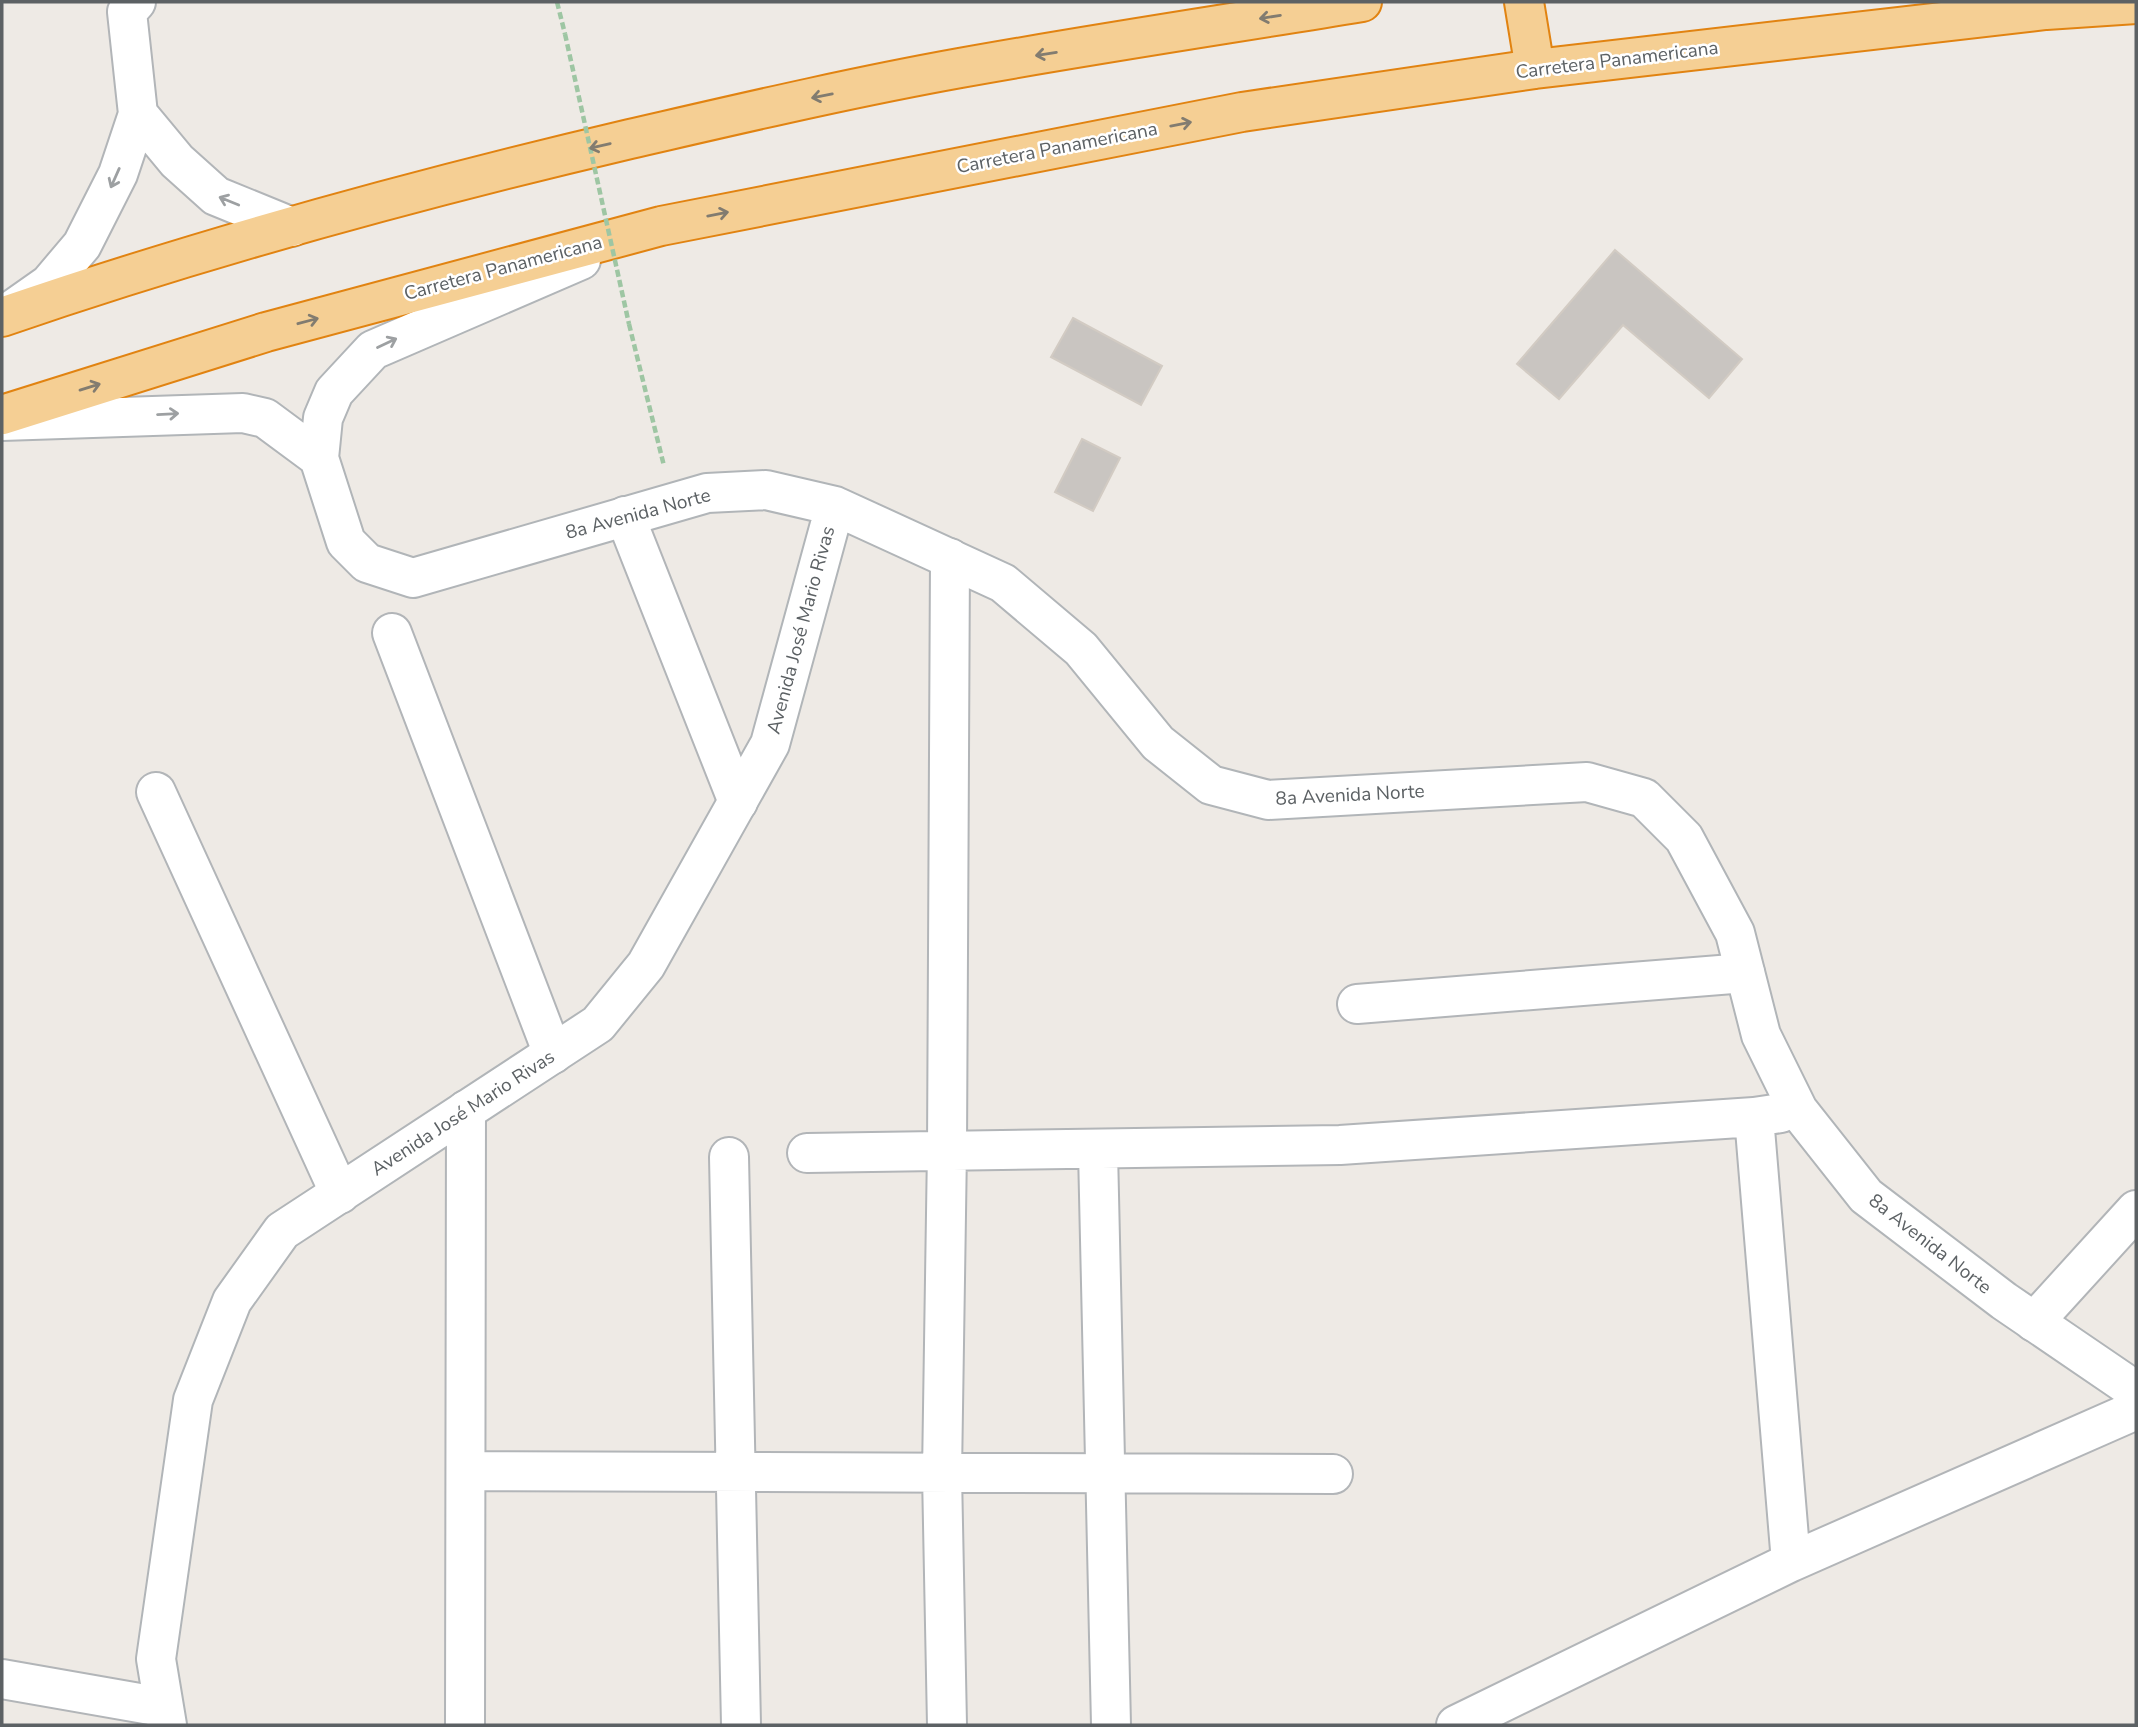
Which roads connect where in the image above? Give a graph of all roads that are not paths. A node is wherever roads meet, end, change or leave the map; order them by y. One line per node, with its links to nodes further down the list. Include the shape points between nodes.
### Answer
1 (135, 2): 6 (street, via 127,12)
2 (1362, 2): 8 (highway, one-way to 8, via 958,69 771,106 506,169)
3 (1524, 2): 5 (highway)
4 (2136, 4): 5 (highway, Carretera Panamericana, via 2046,10)
5 (1535, 69): 7 (highway, Carretera Panamericana, one-way to 5, via 1242,112)
6 (138, 114): 8 (street, one-way to 6, via 216,196 177,161); 9 (street, one-way to 9, via 118,174 82,245 49,284)
7 (661, 226): 10 (highway, Carretera Panamericana, one-way to 7, via 266,332); 12 (street, 8a Avenida Norte, one-way to 7, via 323,418 334,392 373,350)
8 (292, 227): 9 (highway)
9 (2, 317)
10 (2, 415)
11 (2, 421): 12 (street, one-way to 12, via 243,413 265,418)
12 (319, 458): 14 (street, 8a Avenida Norte, via 346,542 367,563 412,578)
13 (835, 506): 14 (street, 8a Avenida Norte, via 766,490 707,493); 15 (street, 8a Avenida Norte); 18 (street, Avenida José Mario Rivas, via 770,744)
14 (625, 516): 18 (street)
15 (950, 558): 19 (street, 8a Avenida Norte, via 1003,583 1081,649 1158,743 1211,785 1268,800 1587,782 1644,798 1684,838 1735,933); 25 (street)
16 (392, 634): 21 (street)
17 (156, 792): 29 (street)
18 (738, 802): 21 (street, Avenida José Mario Rivas, via 646,965 598,1024)
19 (1745, 973): 20 (street); 23 (street, 8a Avenida Norte, via 1761,1035)
20 (1357, 1004)
21 (553, 1054): 22 (street, Avenida José Mario Rivas)
22 (466, 1110): 29 (street, Avenida José Mario Rivas); 34 (street)
23 (1798, 1110): 24 (street); 31 (street, 8a Avenida Norte, via 1866,1196)
24 (1754, 1117): 26 (street, via 1340,1145); 39 (street)
25 (947, 1149): 26 (street); 27 (street); 38 (street)
26 (1098, 1151): 35 (street)
27 (807, 1153)
28 (729, 1157): 36 (street)
29 (340, 1194): 41 (street, Avenida José Mario Rivas, via 282,1231 232,1301 193,1400 156,1659)
30 (2136, 1210): 31 (street)
31 (2034, 1322): 32 (street, 8a Avenida Norte)
32 (2136, 1391)
33 (2136, 1410): 39 (street)
34 (466, 1471): 36 (street); 42 (street)
35 (1104, 1471): 37 (street); 38 (street); 45 (street)
36 (735, 1472): 38 (street); 43 (street)
37 (1333, 1474)
38 (942, 1475): 44 (street)
39 (1791, 1563): 46 (street)
40 (2, 1679): 41 (street)
41 (164, 1716)
42 (466, 1725)
43 (741, 1725)
44 (947, 1725)
45 (1111, 1725)
46 (1456, 1725)

